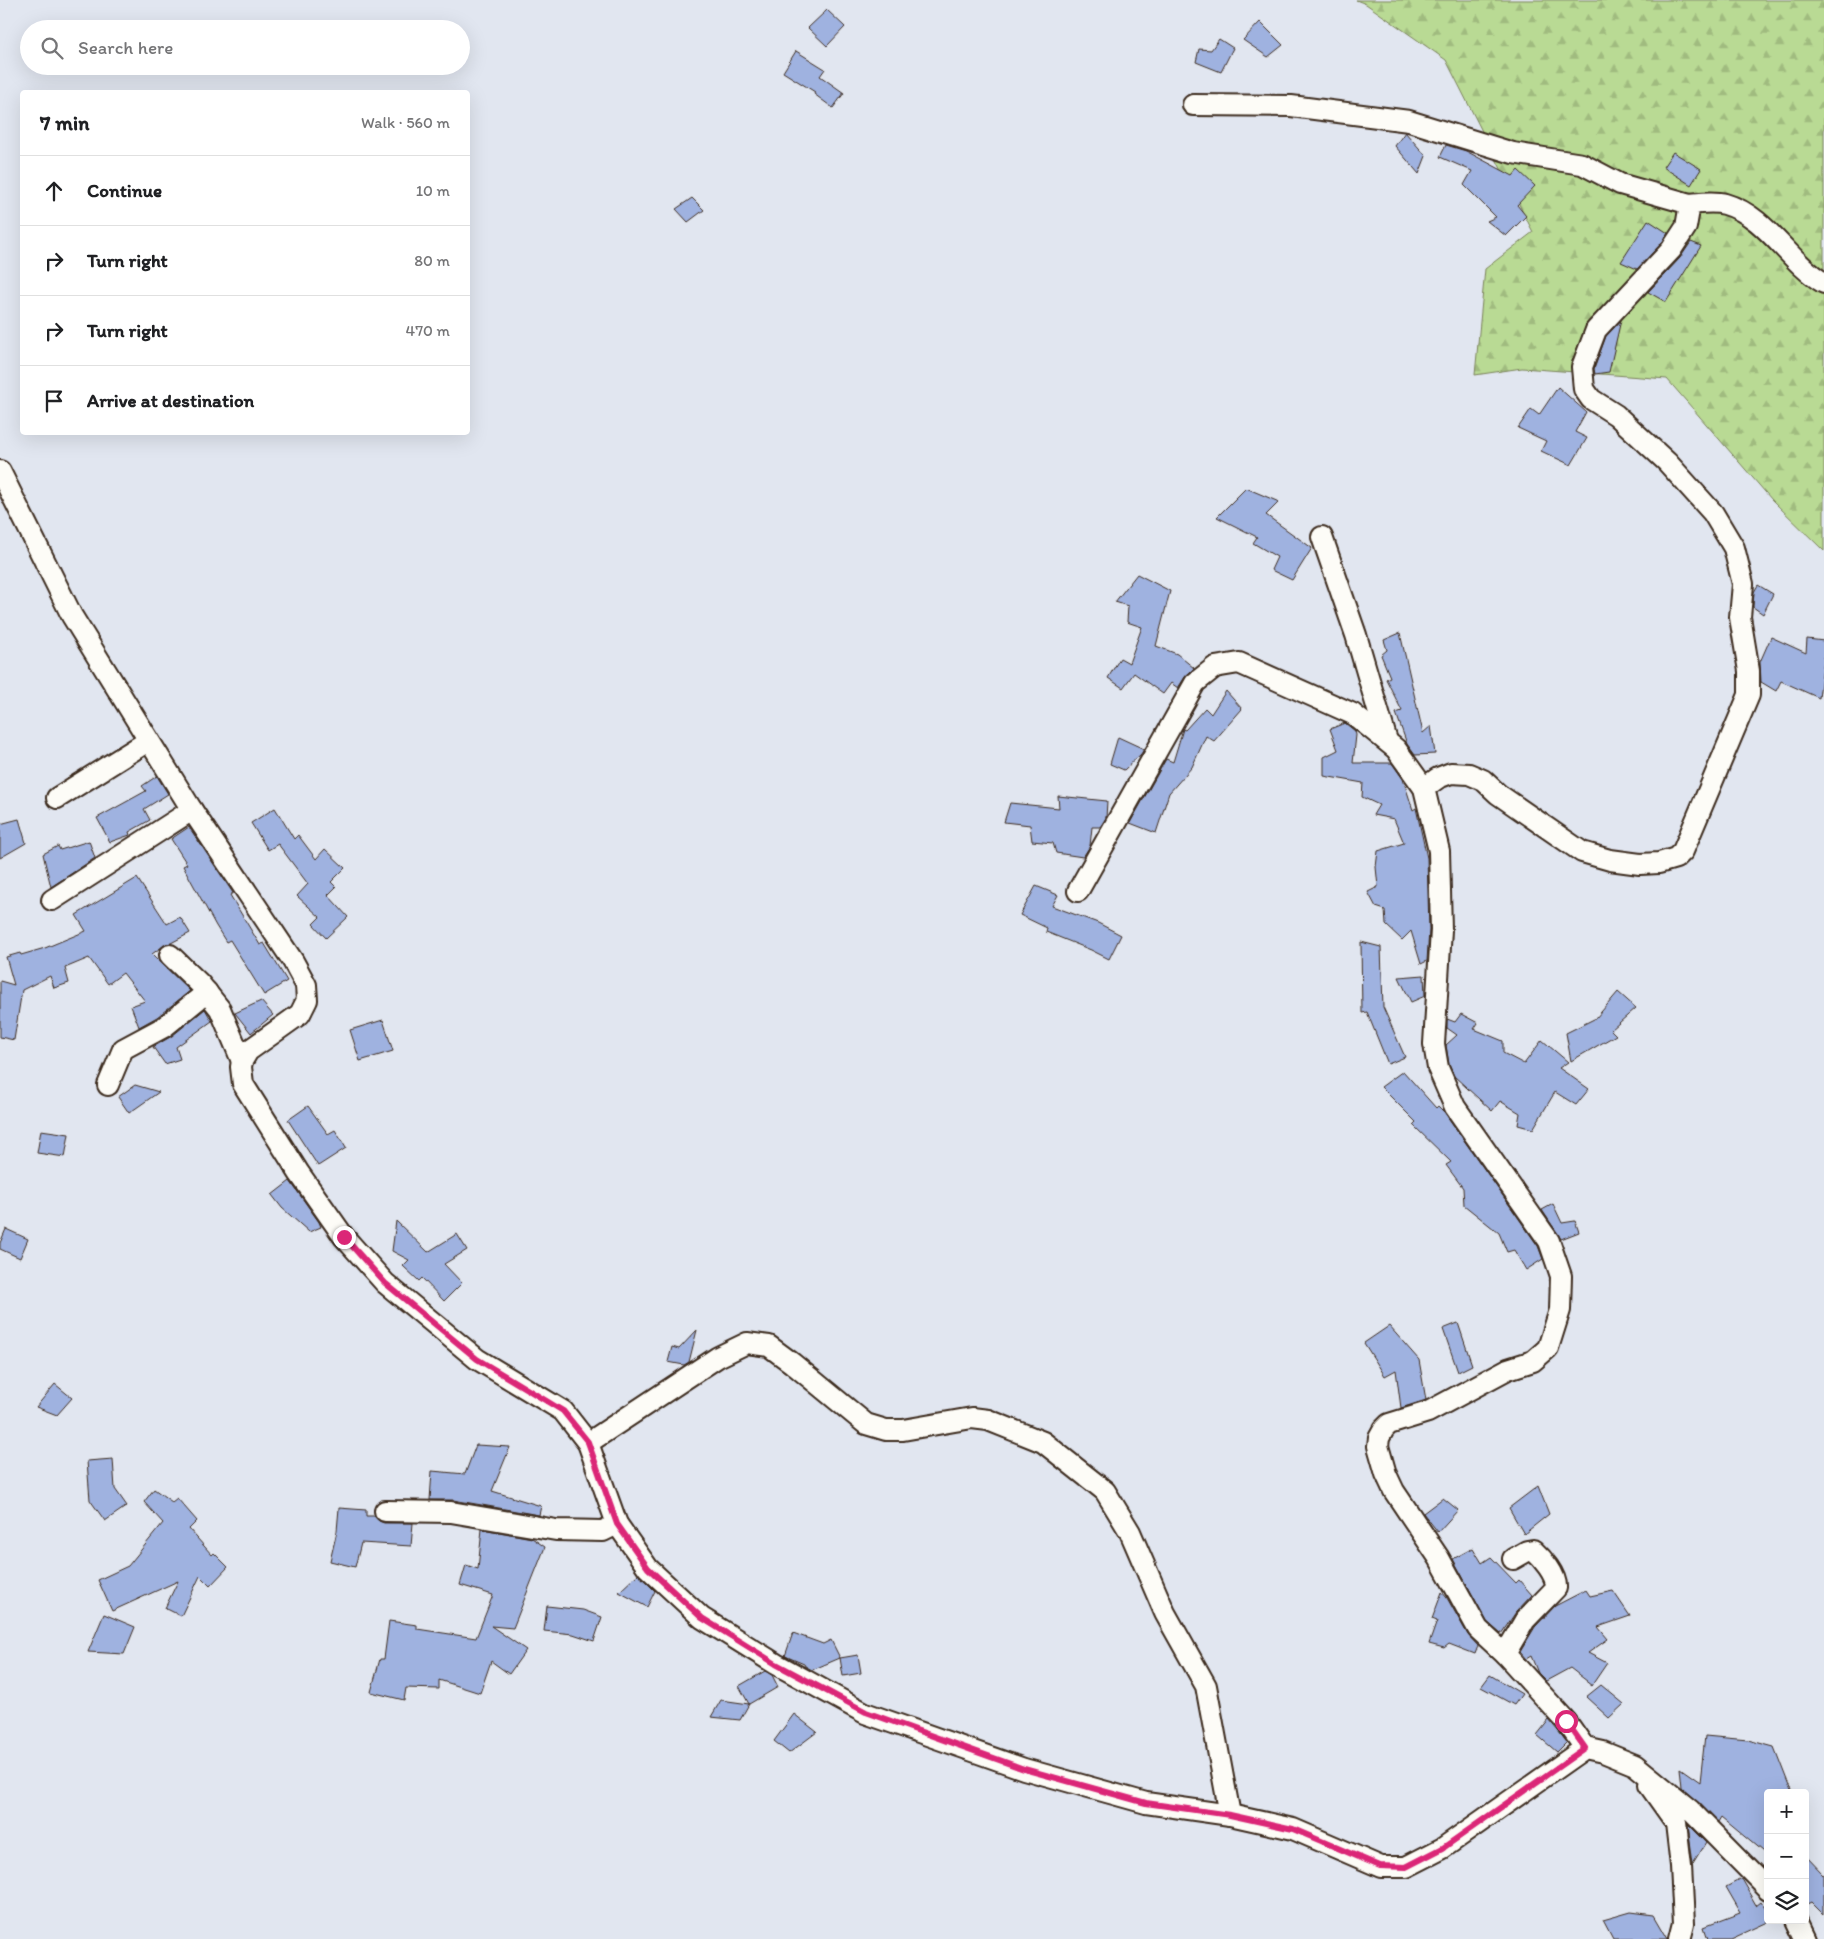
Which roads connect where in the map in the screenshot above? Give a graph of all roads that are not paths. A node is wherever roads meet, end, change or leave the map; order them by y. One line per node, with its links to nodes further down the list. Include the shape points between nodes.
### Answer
1 (1193, 105): 2 (street, via 1291,106 1409,121 1513,153 1582,164 1620,184)
2 (1690, 204): 3 (street, via 1724,203 1752,216 1811,276); 8 (street, via 1686,227 1671,250 1596,330 1582,367 1584,388 1591,399 1616,415 1667,462 1713,513 1734,548 1743,584 1740,617 1749,672 1749,695 1683,851 1676,858 1659,863 1610,860 1582,852 1483,780 1469,774 1451,773)
3 (1824, 283)
4 (0, 471): 6 (street, via 72,616)
5 (1322, 537): 7 (street, via 1356,635)
6 (148, 741): 9 (street); 10 (street)
7 (1387, 741): 8 (street); 11 (street, via 1352,714 1239,663 1215,667 1196,683)
8 (1424, 788): 21 (street, via 1438,851 1441,930 1434,1044 1438,1068 1455,1107 1549,1241 1561,1276 1560,1310 1548,1348 1533,1361 1508,1369 1428,1412 1390,1424 1379,1438 1378,1446 1394,1491 1439,1558 1478,1629)
9 (57, 798)
10 (192, 810): 12 (street); 15 (street, via 306,985 307,1000 300,1014 248,1051)
11 (1078, 891)
12 (52, 900)
13 (170, 955): 14 (street)
14 (207, 992): 15 (street, via 220,1009); 16 (street, via 164,1027 123,1049)
15 (242, 1061): 17 (street, via 244,1084 299,1173 344,1237 385,1283 477,1359 563,1411)
16 (108, 1085)
17 (588, 1442): 19 (street); 24 (street, via 718,1357 747,1343 769,1346 866,1424 886,1430 903,1430 972,1418 988,1420 1043,1442 1105,1491 1130,1532 1165,1613 1206,1686)
18 (385, 1511): 19 (street, via 450,1512 556,1530 603,1531)
19 (617, 1524): 24 (street, via 648,1568 702,1618 776,1664 866,1712 1024,1769 1146,1803)
20 (1513, 1560): 21 (street, via 1533,1550 1557,1584 1525,1620)
21 (1505, 1654): 22 (street, via 1566,1721)
22 (1585, 1748): 23 (street); 24 (street, via 1443,1848 1406,1867 1380,1866 1293,1829)
23 (1635, 1765): 25 (street, via 1690,1810); 27 (street, via 1676,1823 1684,1923)
24 (1230, 1815)
25 (1764, 1885)
26 (1798, 1924): 28 (street)
27 (1680, 1939)
28 (1805, 1939)

